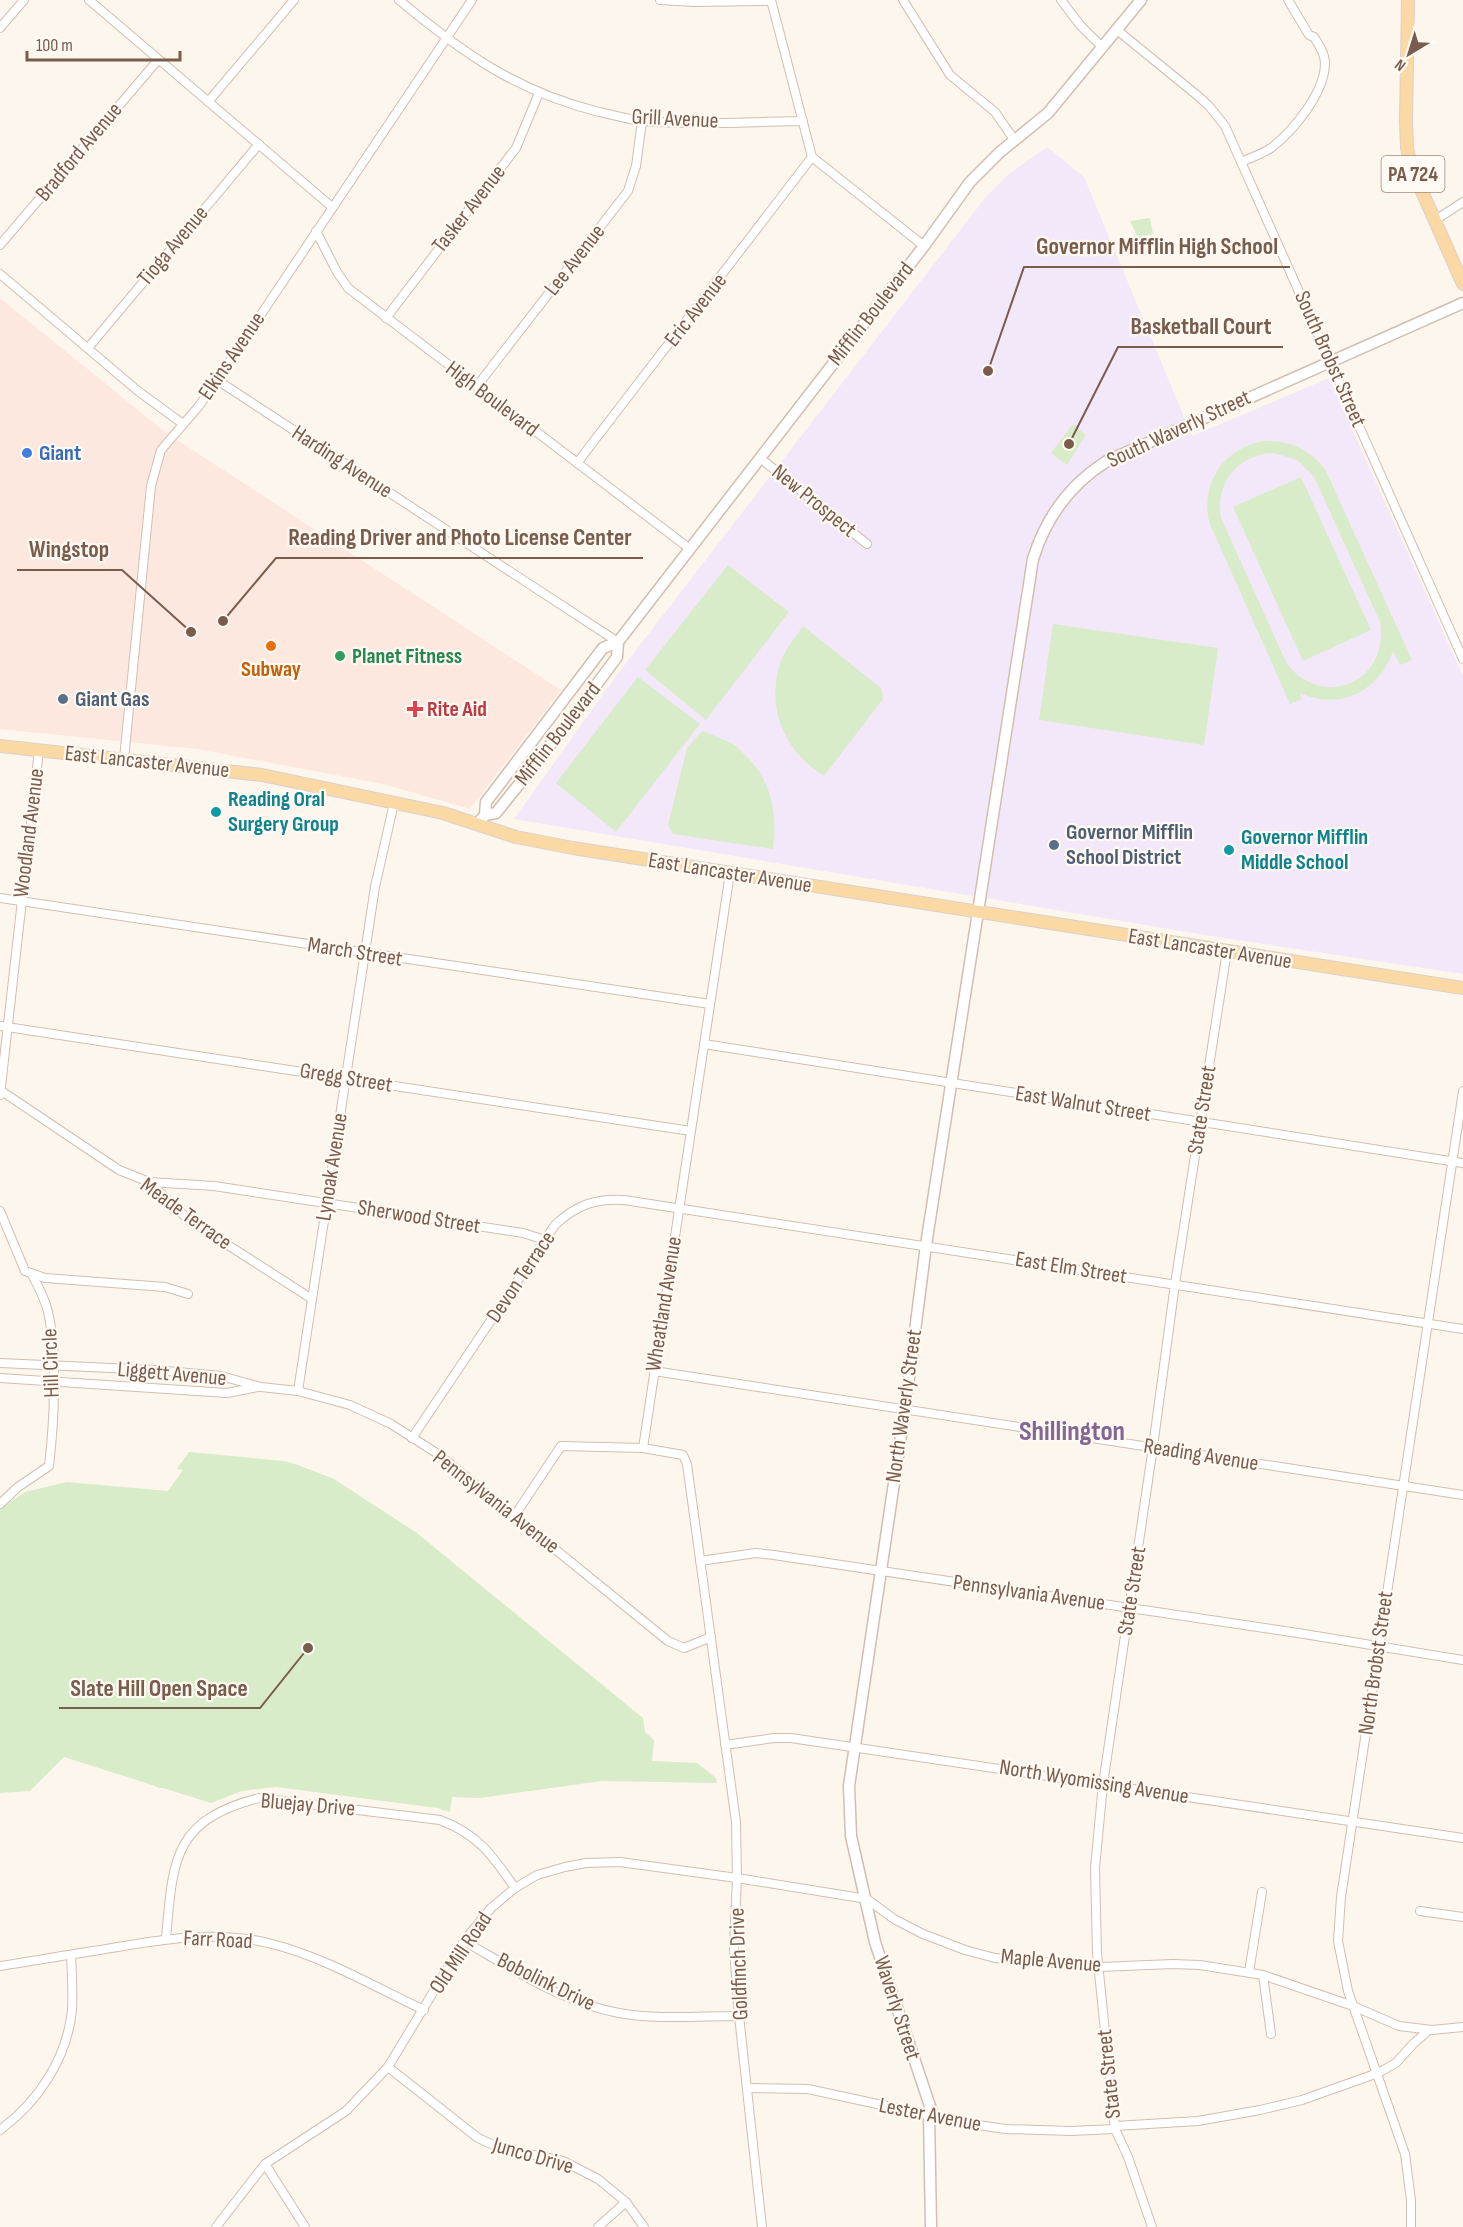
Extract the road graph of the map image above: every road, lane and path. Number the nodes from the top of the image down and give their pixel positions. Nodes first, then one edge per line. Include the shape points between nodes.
1 (24, 0) edge
2 (89, 0) edge
3 (294, 0) edge
4 (399, 0) edge
5 (472, 0) edge
6 (660, 0) edge
7 (903, 0) edge
8 (1061, 0) edge
9 (1141, 0) edge
10 (1288, 0) edge
11 (1408, 0) edge
12 (771, 1) edge
13 (0, 28) edge
14 (1117, 30) junction
15 (446, 39) junction
16 (1103, 48) junction
17 (158, 60) junction
18 (539, 93) junction
19 (208, 102) junction
20 (642, 121) junction
21 (803, 121) junction
22 (1015, 141) junction
23 (259, 144) junction
24 (812, 157) junction
25 (1241, 162) junction
26 (1463, 202) edge
27 (332, 207) junction
28 (1434, 221) junction
29 (316, 231) junction
30 (0, 245) edge
31 (924, 246) junction
32 (0, 274) edge
33 (1463, 284) edge
34 (1463, 303) edge
35 (386, 318) junction
36 (88, 348) junction
37 (1331, 360) junction
38 (218, 380) junction
39 (477, 386) junction
40 (183, 424) junction
41 (760, 458) junction
42 (578, 463) junction
43 (867, 544) dead end
44 (690, 549) junction
45 (618, 642) junction
46 (1463, 659) edge
47 (0, 746) edge
48 (39, 750) junction
49 (124, 759) junction
50 (394, 802) junction
51 (481, 820) junction
52 (730, 873) junction
53 (0, 898) edge
54 (21, 902) junction
55 (977, 913) junction
56 (1227, 951) junction
57 (364, 954) junction
58 (1463, 988) edge
59 (710, 1004) junction
60 (4, 1026) edge
61 (704, 1044) junction
62 (346, 1078) junction
63 (952, 1083) junction
64 (0, 1090) edge
65 (1463, 1091) edge
66 (0, 1095) edge
67 (1200, 1122) junction
68 (691, 1131) junction
69 (1452, 1161) junction
70 (1463, 1163) edge
71 (149, 1182) junction
72 (327, 1202) junction
73 (679, 1209) junction
74 (0, 1211) edge
75 (545, 1240) junction
76 (926, 1245) junction
77 (32, 1274) junction
78 (1175, 1284) junction
79 (188, 1294) dead end
80 (312, 1299) junction
81 (1428, 1324) junction
82 (1463, 1329) edge
83 (0, 1363) edge
84 (53, 1365) junction
85 (654, 1371) junction
86 (0, 1378) edge
87 (53, 1381) junction
88 (261, 1387) junction
89 (298, 1390) junction
90 (905, 1409) junction
91 (412, 1438) junction
92 (1154, 1447) junction
93 (643, 1448) junction
94 (1403, 1485) junction
95 (1463, 1495) edge
96 (0, 1504) edge
97 (515, 1515) junction
98 (700, 1561) junction
99 (880, 1571) junction
100 (1129, 1608) junction
101 (711, 1637) junction
102 (1379, 1647) junction
103 (1463, 1660) edge
104 (725, 1745) junction
105 (853, 1746) junction
106 (1102, 1784) junction
107 (1353, 1821) junction
108 (1463, 1838) edge
109 (737, 1878) junction
110 (515, 1888) junction
111 (1262, 1892) dead end
112 (867, 1899) junction
113 (1420, 1911) dead end
114 (1463, 1917) edge
115 (166, 1938) junction
116 (464, 1941) junction
117 (71, 1955) junction
118 (0, 1966) edge
119 (1099, 1967) junction
120 (1249, 1972) junction
121 (1263, 1975) junction
122 (1353, 2006) junction
123 (424, 2010) junction
124 (739, 2016) junction
125 (1463, 2027) edge
126 (1429, 2030) junction
127 (1271, 2034) dead end
128 (388, 2067) junction
129 (1378, 2073) junction
130 (747, 2088) junction
131 (931, 2115) junction
132 (1115, 2128) junction
133 (0, 2130) edge
134 (265, 2164) junction
135 (626, 2202) junction
136 (216, 2227) edge
137 (305, 2227) edge
138 (598, 2227) edge
139 (644, 2227) edge
140 (762, 2227) edge
141 (931, 2227) edge
142 (1152, 2227) edge
143 (1411, 2227) edge

1 - 13 street
2 - 17 street
3 - 19 street
4 - 15 street, Grill Avenue
5 - 15 street, Elkins Avenue
6 - 12 street
7 - 22 street via 950,75 995,112
8 - 16 street
9 - 14 street, Mifflin Boulevard
10 - 25 street via 1319,46 1325,61 1322,81 1286,134 1269,149
11 - 28 main road, PA 724 via 1407,148
12 - 21 street
14 - 16 street, Mifflin Boulevard
14 - 25 street, South Brobst Street via 1209,106 1225,126
15 - 18 street, Grill Avenue
15 - 27 street, Elkins Avenue
16 - 22 street, Mifflin Boulevard via 1048,113
17 - 19 street
17 - 30 street, Bradford Avenue
18 - 20 street, Grill Avenue
18 - 35 street, Tasker Avenue via 516,148
19 - 23 street
20 - 21 street, Grill Avenue
20 - 39 street, Lee Avenue via 634,177 628,191
21 - 24 street
22 - 31 street, Mifflin Boulevard via 970,182
23 - 27 street
23 - 36 street, Tioga Avenue
24 - 31 street
24 - 42 street, Eric Avenue
25 - 37 street, South Brobst Street
26 - 28 street
27 - 29 street, Elkins Avenue
28 - 33 main road, PA 724
29 - 35 street, High Boulevard via 348,288
29 - 38 street, Elkins Avenue
31 - 41 street, Mifflin Boulevard
32 - 36 street
34 - 37 street, South Waverly Street
35 - 39 street, High Boulevard
36 - 40 street
37 - 46 street, South Brobst Street
37 - 55 street, South Waverly Street via 1112,458 1084,477 1051,516 1039,540 1029,577
38 - 40 street, Elkins Avenue
38 - 45 street, Harding Avenue
39 - 42 street, High Boulevard
40 - 49 street, Elkins Avenue via 161,450 151,486
41 - 43 street, New Prospect
41 - 44 street, Mifflin Boulevard
42 - 44 street, High Boulevard
44 - 45 street, Mifflin Boulevard
45 - 51 street, Mifflin Boulevard via 603,648 486,802
45 - 51 street, Mifflin Boulevard via 616,657 571,719 496,813
47 - 48 main road, East Lancaster Avenue
48 - 49 main road, East Lancaster Avenue
48 - 54 street, Woodland Avenue
49 - 50 main road, East Lancaster Avenue via 262,775
50 - 51 main road, East Lancaster Avenue
50 - 57 street, Lynoak Avenue
51 - 52 main road, East Lancaster Avenue via 516,837
52 - 55 main road, East Lancaster Avenue
52 - 59 street, Wheatland Avenue
53 - 54 street, March Street
54 - 57 street, March Street
54 - 60 street, Woodland Avenue
55 - 56 main road, East Lancaster Avenue
55 - 63 street, North Waverly Street
56 - 58 main road, East Lancaster Avenue
56 - 67 street, State Street
57 - 59 street, March Street
57 - 62 street, Lynoak Avenue
59 - 61 street, Wheatland Avenue
60 - 62 street, Gregg Street
60 - 64 street, Woodland Avenue
61 - 63 street, East Walnut Street
61 - 68 street, Wheatland Avenue
62 - 68 street, Gregg Street
62 - 72 street, Lynoak Avenue
63 - 67 street, East Walnut Street
63 - 76 street, North Waverly Street
64 - 66 street, Woodland Avenue
64 - 71 street, Meade Terrace via 119,1170
65 - 69 street, North Brobst Street
67 - 69 street, East Walnut Street
67 - 78 street, State Street
68 - 73 street, Wheatland Avenue
69 - 70 street, East Walnut Street
69 - 81 street, North Brobst Street
71 - 72 street, Sherwood Street via 214,1186
71 - 80 street, Meade Terrace via 189,1220
72 - 75 street, Sherwood Street via 523,1233
72 - 80 street, Lynoak Avenue
73 - 75 street, Devon Terrace via 604,1199 569,1213
73 - 76 street, East Elm Street
73 - 85 street, Wheatland Avenue
74 - 77 street, Hill Circle via 25,1271
75 - 91 street, Devon Terrace
76 - 78 street, East Elm Street
76 - 90 street, North Waverly Street
77 - 79 street via 165,1287
77 - 84 street, Hill Circle via 48,1310
78 - 81 street, East Elm Street
78 - 92 street, State Street
80 - 89 street, Lynoak Avenue
81 - 82 street, East Elm Street
81 - 94 street, North Brobst Street
83 - 84 street, Liggett Avenue
84 - 87 street, Hill Circle
84 - 88 street, Liggett Avenue via 221,1376
85 - 90 street, Reading Avenue
85 - 93 street, Wheatland Avenue
86 - 87 street, Liggett Avenue
87 - 88 street, Liggett Avenue via 227,1393
87 - 96 street, Hill Circle via 49,1466
88 - 89 street, Pennsylvania Avenue
89 - 91 street, Pennsylvania Avenue via 350,1405
90 - 92 street, Reading Avenue
90 - 99 street, North Waverly Street
91 - 97 street, Pennsylvania Avenue
92 - 94 street, Reading Avenue
92 - 100 street, State Street
93 - 97 street via 561,1446
93 - 98 street via 683,1455
94 - 95 street, Reading Avenue
94 - 102 street, North Brobst Street
97 - 101 street, Pennsylvania Avenue via 668,1641 684,1648
98 - 99 street, Pennsylvania Avenue via 756,1553
98 - 101 street
99 - 100 street, Pennsylvania Avenue
99 - 105 street, North Waverly Street
100 - 102 street, Pennsylvania Avenue
100 - 106 street, State Street
101 - 104 street, Goldfinch Drive
102 - 103 street, Pennsylvania Avenue
102 - 107 street, North Brobst Street
104 - 105 street, North Wyomissing Avenue via 785,1737
104 - 109 street, Goldfinch Drive via 736,1822
105 - 106 street, North Wyomissing Avenue
105 - 112 street, North Waverly Street via 849,1819
106 - 107 street, North Wyomissing Avenue
106 - 119 street, State Street via 1095,1868
107 - 108 street, North Wyomissing Avenue
107 - 122 street, North Brobst Street via 1338,1941
109 - 110 street, Old Mill Road via 620,1862 586,1863 537,1875
109 - 112 street, Old Mill Road
109 - 124 street, Goldfinch Drive via 734,1949
110 - 115 street, Bluejay Drive via 481,1843 440,1820 259,1798 219,1811 187,1841 171,1882
110 - 116 street, Old Mill Road via 491,1908
111 - 120 street
112 - 119 street, Maple Avenue via 907,1926 965,1950 995,1958
112 - 131 street, Waverly Street via 875,1942
113 - 114 street
115 - 117 street, Farr Road
115 - 123 street, Farr Road via 221,1936 273,1944 311,1957
116 - 123 street, Old Mill Road
116 - 124 street, Bobolink Drive via 588,2006 647,2016
117 - 118 street, Farr Road
117 - 133 street via 72,2013 61,2055 42,2087 19,2115
119 - 120 street, Maple Avenue via 1173,1964
119 - 132 street, State Street
120 - 121 street, Maple Avenue
121 - 122 street, Maple Avenue
121 - 127 street
122 - 126 street, Maple Avenue via 1399,2026
122 - 129 street, North Brobst Street
123 - 128 street, Old Mill Road
124 - 130 street, Goldfinch Drive
125 - 126 street, Maple Avenue
126 - 129 street, Lester Avenue via 1396,2063
128 - 134 street, Old Mill Road via 346,2111
128 - 135 street, Junco Drive via 478,2138 500,2148 575,2166
129 - 132 street, Lester Avenue via 1302,2100 1260,2110 1198,2121
129 - 143 street, North Brobst Street via 1406,2154
130 - 131 street, Lester Avenue via 808,2089
130 - 140 street, Goldfinch Drive
131 - 132 street, Lester Avenue via 1005,2129
131 - 141 street, Waverly Street
132 - 142 street, State Street
134 - 136 street, Old Mill Road
134 - 137 street
135 - 138 street
135 - 139 street, Junco Drive

